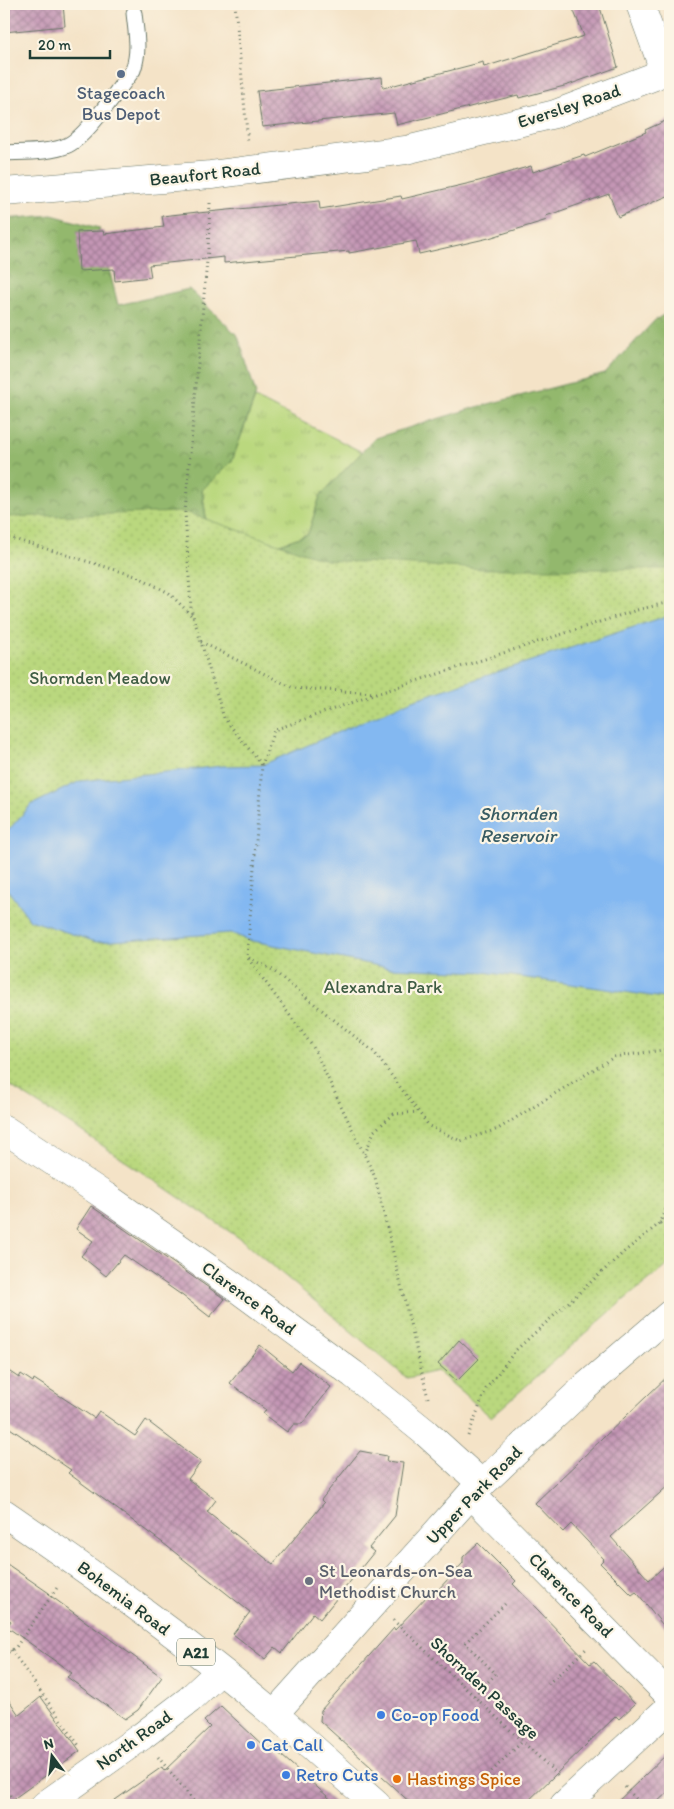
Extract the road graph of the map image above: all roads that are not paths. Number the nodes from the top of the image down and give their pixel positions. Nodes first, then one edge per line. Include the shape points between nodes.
1 (640, 4) edge
2 (134, 13) dead end
3 (406, 150) joint
4 (4, 153) edge
5 (4, 192) edge
6 (4, 1129) edge
7 (670, 1314) edge
8 (477, 1489) junction
9 (4, 1513) edge
10 (220, 1671) junction
11 (670, 1696) edge
12 (670, 1707) edge
13 (274, 1714) junction
14 (570, 1799) edge
15 (45, 1805) edge
16 (377, 1805) edge

1 - 3 main road, Eversley Road via 660,62 655,76 555,114
2 - 4 lane via 138,47 133,70 82,136 54,149
3 - 5 main road, Beaufort Road via 211,175
6 - 8 main road, Clarence Road via 235,1287 353,1374 426,1433
7 - 8 main road, Upper Park Road
8 - 11 main road, Clarence Road via 605,1630
8 - 13 main road, Upper Park Road
9 - 10 main road, Bohemia Road / A21
10 - 13 main road, Bohemia Road / A21
10 - 15 main road, North Road via 142,1736
12 - 14 main road
13 - 16 main road, Bohemia Road / A21

